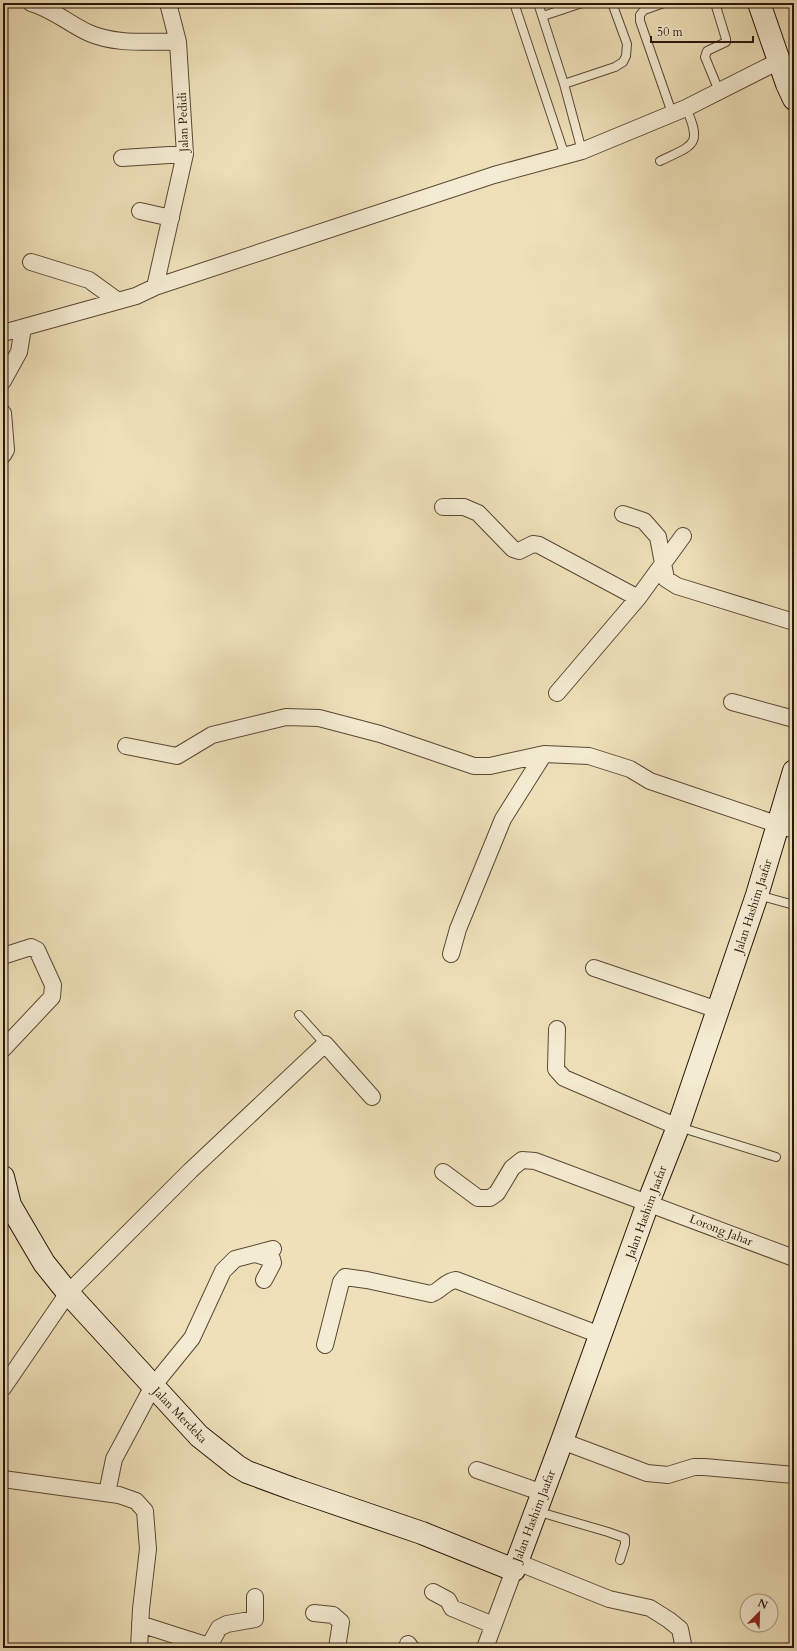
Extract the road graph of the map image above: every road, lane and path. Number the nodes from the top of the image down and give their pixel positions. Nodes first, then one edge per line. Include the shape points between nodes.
1 (31, 3) edge
2 (168, 3) edge
3 (514, 3) edge
4 (538, 3) edge
5 (582, 3) edge
6 (612, 3) edge
7 (664, 3) edge
8 (715, 3) edge
9 (759, 3) edge
10 (543, 16) junction
11 (178, 42) junction
12 (779, 61) junction
13 (564, 84) junction
14 (719, 91) junction
15 (794, 99) edge
16 (679, 111) junction
17 (582, 151) junction
18 (185, 154) junction
19 (565, 156) junction
20 (122, 158) dead end
21 (660, 161) dead end
22 (140, 211) dead end
23 (171, 218) junction
24 (31, 262) dead end
25 (155, 287) junction
26 (118, 301) junction
27 (23, 328) junction
28 (3, 333) edge
29 (3, 381) edge
30 (3, 412) edge
31 (3, 455) edge
32 (443, 507) dead end
33 (624, 514) dead end
34 (683, 536) dead end
35 (662, 565) junction
36 (638, 598) junction
37 (794, 622) edge
38 (557, 693) dead end
39 (732, 702) dead end
40 (794, 719) edge
41 (126, 746) dead end
42 (544, 754) junction
43 (794, 771) edge
44 (786, 828) edge
45 (757, 895) junction
46 (794, 905) edge
47 (451, 954) dead end
48 (3, 956) edge
49 (594, 968) dead end
50 (718, 1010) junction
51 (299, 1016) dead end
52 (557, 1028) dead end
53 (326, 1044) junction
54 (3, 1049) edge
55 (372, 1097) dead end
56 (678, 1127) junction
57 (776, 1157) dead end
58 (443, 1172) dead end
59 (3, 1177) edge
60 (648, 1203) junction
61 (273, 1248) dead end
62 (254, 1254) junction
63 (794, 1258) edge
64 (264, 1280) dead end
65 (68, 1293) junction
66 (600, 1334) junction
67 (325, 1345) dead end
68 (153, 1386) junction
69 (3, 1388) edge
70 (562, 1442) junction
71 (477, 1470) dead end
72 (794, 1475) edge
73 (3, 1479) edge
74 (107, 1493) junction
75 (539, 1502) junction
76 (620, 1560) dead end
77 (515, 1566) junction
78 (432, 1592) dead end
79 (255, 1597) dead end
80 (314, 1613) dead end
81 (140, 1624) junction
82 (493, 1625) junction
83 (210, 1647) edge
84 (139, 1648) edge
85 (337, 1648) edge
86 (485, 1648) edge
87 (680, 1648) edge

1 - 11 street via 52,11 89,33 107,39
2 - 11 street, Jalan Pedidi
3 - 19 lane
4 - 10 lane
5 - 10 lane
6 - 13 lane via 627,44 623,62
7 - 16 lane via 644,10 640,15 640,21
8 - 14 lane via 726,42 707,51 705,57
9 - 12 street
10 - 13 lane
11 - 18 street, Jalan Pedidi
12 - 14 street
12 - 15 street
13 - 17 lane
14 - 16 street
16 - 17 street
16 - 21 lane via 693,123 695,137 686,148
17 - 19 street
18 - 20 street
18 - 23 street, Jalan Pedidi
19 - 25 street via 494,175
22 - 23 street
23 - 25 street, Jalan Pedidi
24 - 26 street via 89,280
25 - 26 street
26 - 27 street
27 - 28 street
27 - 29 street via 19,352
30 - 31 street via 6,450
32 - 36 street via 464,507 478,513 513,549 519,551 533,544 539,545
33 - 35 street via 644,521 658,537
34 - 35 street
35 - 36 street
35 - 37 street via 666,579 677,586
36 - 38 street
39 - 40 street
41 - 42 street via 177,756 212,735 286,717 319,718 373,732 474,766 490,766
42 - 44 street via 589,756 630,769 650,781
42 - 47 street via 503,819 458,929
43 - 44 street, Jalan Hashim Jaafar
44 - 45 street, Jalan Hashim Jaafar
45 - 46 lane
45 - 50 street, Jalan Hashim Jaafar
48 - 54 street via 31,948 37,950 54,991 52,997
49 - 50 street
50 - 56 street, Jalan Hashim Jaafar
51 - 53 lane
52 - 56 street via 556,1069 564,1078
53 - 55 street
53 - 65 street via 190,1171
56 - 57 lane
56 - 60 street, Jalan Hashim Jaafar
58 - 60 street, Lorong Jahar via 478,1198 490,1198 497,1193 512,1168 522,1160 535,1161
59 - 65 street, Jalan Merdeka via 10,1205 44,1263
60 - 63 street, Lorong Jahar
60 - 66 street, Jalan Hashim Jaafar
61 - 62 street
62 - 64 street via 272,1259
62 - 68 street via 235,1259 223,1271 192,1338
65 - 68 street, Jalan Merdeka
65 - 69 street
66 - 67 street via 456,1280 450,1281 431,1294 346,1277 341,1282
66 - 70 street, Jalan Hashim Jaafar
68 - 74 street via 114,1459
68 - 77 street, Jalan Merdeka via 199,1436 247,1472
70 - 72 street via 648,1473 668,1475 694,1467 704,1467
70 - 75 street, Jalan Hashim Jaafar
71 - 75 street
73 - 74 street
74 - 81 street via 136,1501 144,1511 148,1549
75 - 76 lane via 625,1538
75 - 77 street, Jalan Hashim Jaafar
77 - 82 street, Jalan Hashim Jaafar
77 - 87 street via 609,1599 650,1608 680,1629 683,1644
78 - 82 street via 448,1600 452,1608
79 - 83 street via 255,1619 219,1628
80 - 85 street via 333,1615 341,1622
81 - 83 street
81 - 84 street
82 - 86 street, Jalan Hashim Jaafar

